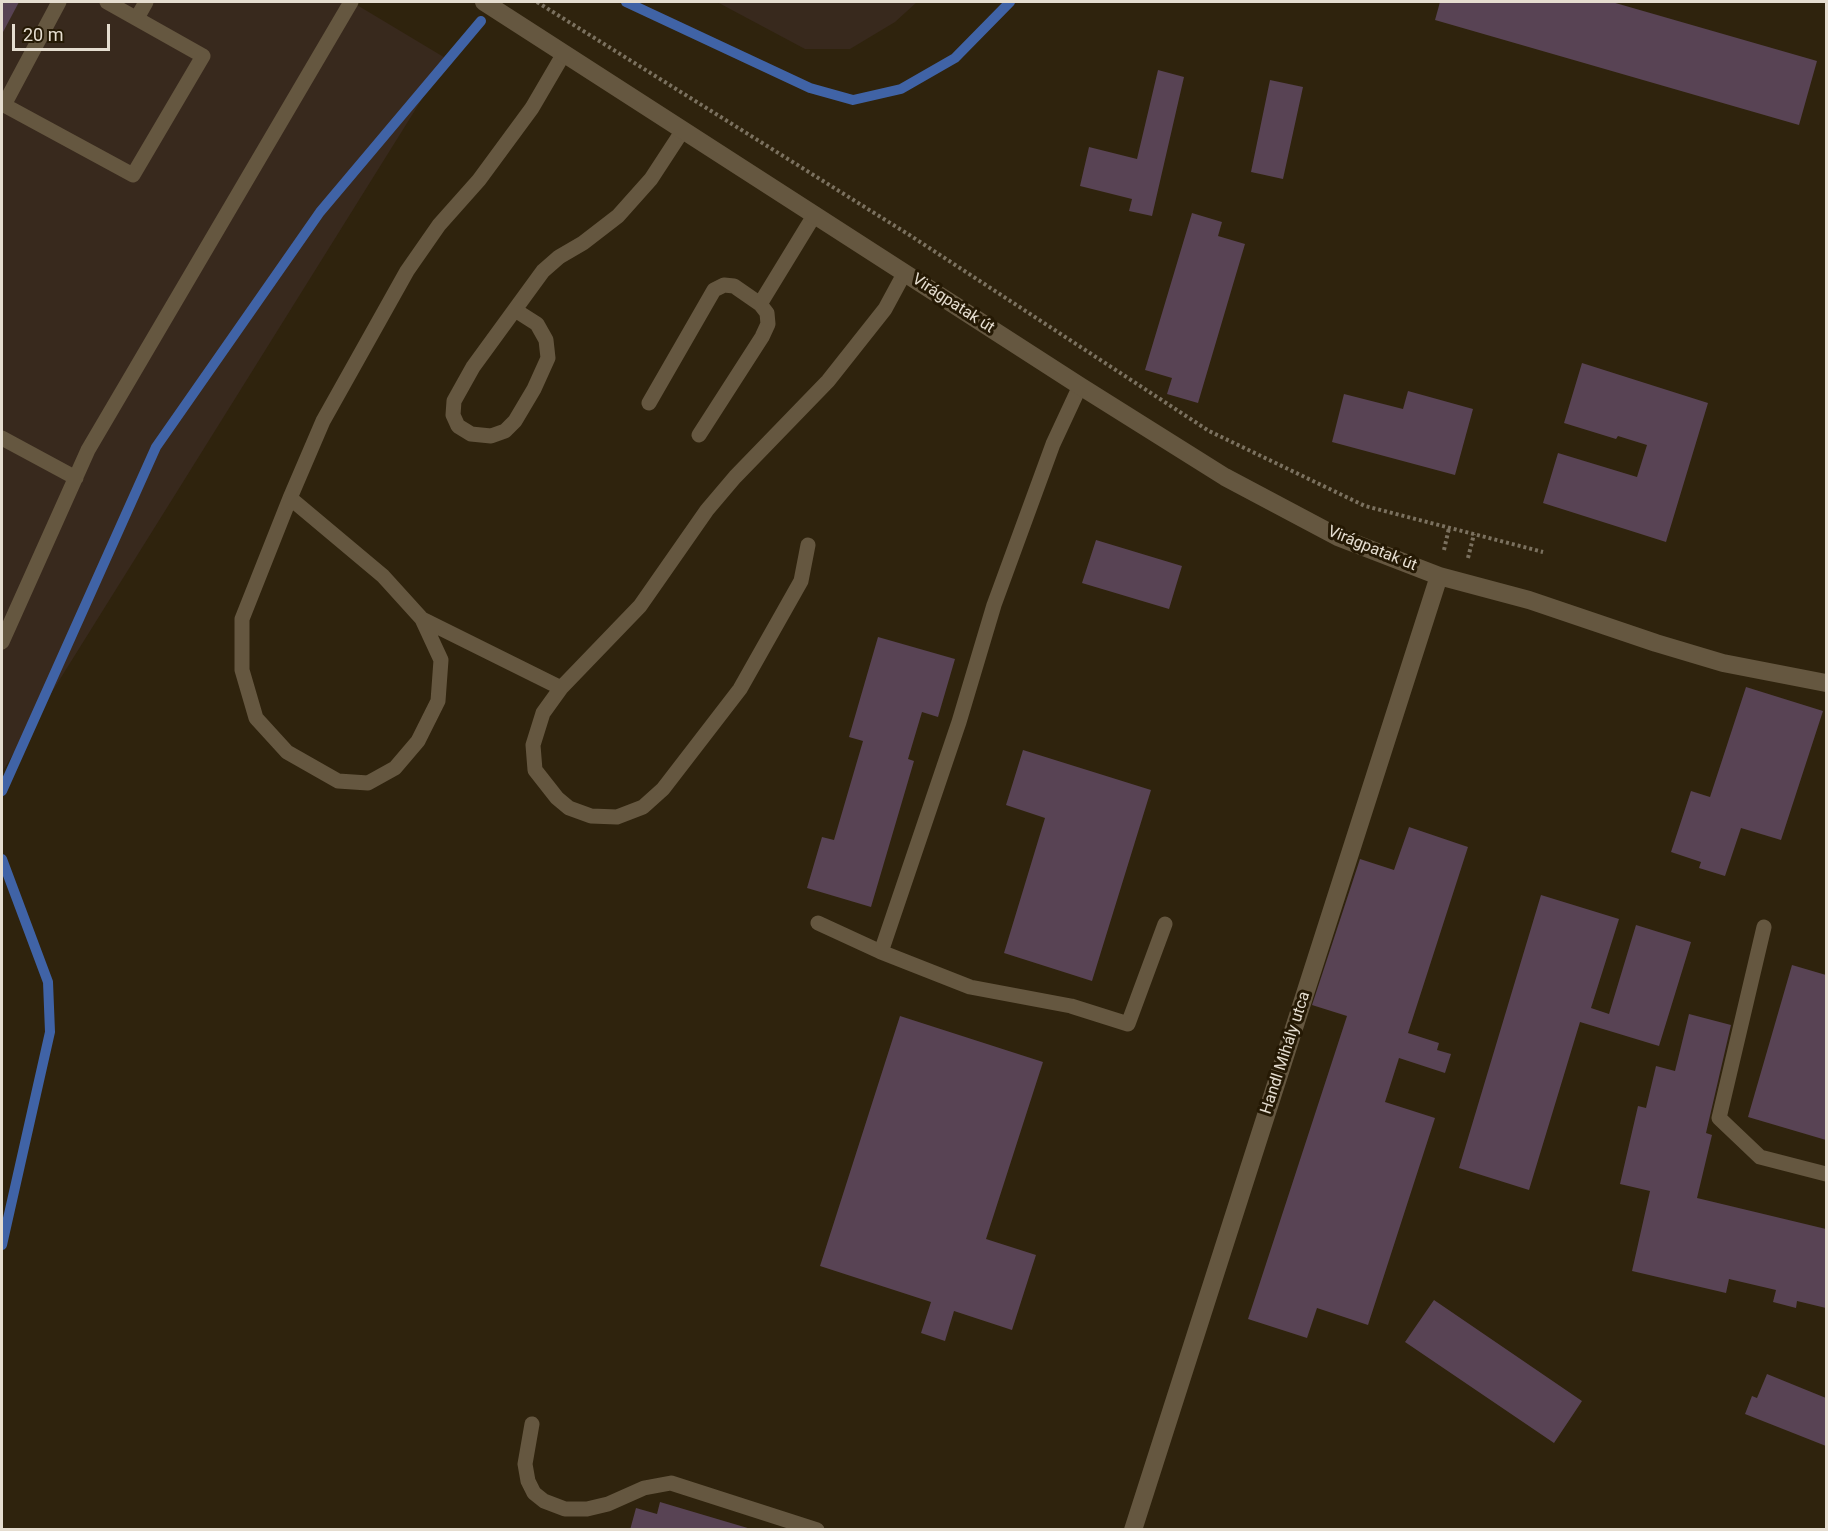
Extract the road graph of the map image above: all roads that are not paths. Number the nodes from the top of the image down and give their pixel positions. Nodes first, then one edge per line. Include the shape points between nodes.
1 (58, 2) edge
2 (107, 2) edge
3 (146, 2) edge
4 (351, 2) edge
5 (484, 2) edge
6 (137, 18) junction
7 (563, 54) junction
8 (3, 107) edge
9 (683, 130) junction
10 (815, 214) junction
11 (905, 272) junction
12 (760, 304) junction
13 (515, 310) junction
14 (1080, 386) junction
15 (649, 403) dead end
16 (699, 435) dead end
17 (2, 438) edge
18 (76, 478) junction
19 (290, 498) junction
20 (808, 545) dead end
21 (1439, 576) junction
22 (422, 619) junction
23 (2, 642) edge
24 (1827, 683) edge
25 (561, 688) junction
26 (818, 922) dead end
27 (1165, 924) dead end
28 (1764, 927) dead end
29 (881, 952) junction
30 (1827, 1174) edge
31 (532, 1424) dead end
32 (817, 1530) edge
33 (1132, 1530) edge

1 - 8 lane
2 - 6 lane
3 - 6 lane
4 - 18 lane via 88,450
5 - 7 street, Virágpatak út
6 - 8 lane via 203,56 133,175
7 - 9 street, Virágpatak út
7 - 19 lane via 532,108 407,271 324,421
9 - 10 street, Virágpatak út
9 - 13 lane via 651,179 618,216 583,243 558,256
10 - 11 street, Virágpatak út
10 - 12 lane
11 - 14 street, Virágpatak út
11 - 25 lane via 885,309 828,381 728,485 640,606
12 - 15 lane via 734,286 714,290
12 - 16 lane via 767,313 768,324 762,337
13 - 13 lane via 473,367 454,401 453,415 459,426 471,434 491,436 505,431 515,421 548,358 546,340 537,324
14 - 21 street, Virágpatak út via 1225,477 1338,537
14 - 29 lane via 1053,444 994,605
17 - 18 lane
18 - 23 lane
19 - 22 lane via 383,576
19 - 22 lane via 242,619 242,670 256,718 287,752 338,781 369,783 395,768 418,741 438,701 441,660
20 - 25 lane via 801,581 741,689 677,772 643,807 617,817 591,816 569,808 540,776 533,745 543,713
21 - 24 street, Virágpatak út via 1529,600 1723,663
21 - 33 street, Handl Mihály utca
22 - 25 lane
26 - 29 lane
27 - 29 lane via 1128,1024 1071,1006 970,987
28 - 30 lane via 1719,1118 1760,1157
31 - 32 lane via 526,1472 534,1493 565,1509 608,1504 644,1488 671,1482

